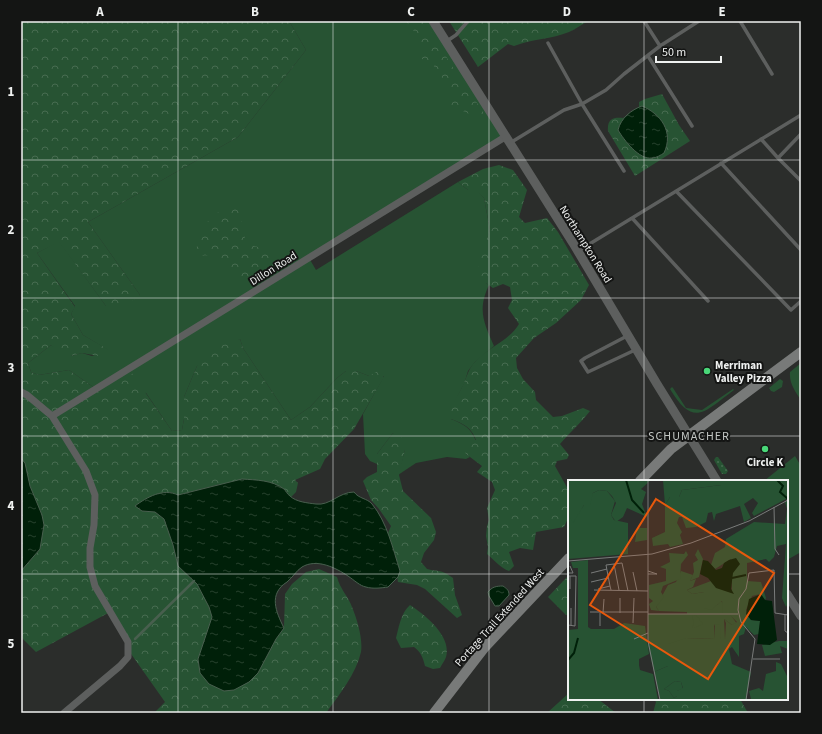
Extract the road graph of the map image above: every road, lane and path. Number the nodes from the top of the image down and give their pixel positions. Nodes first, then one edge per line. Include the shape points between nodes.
1 (433, 21) edge
2 (468, 21) edge
3 (644, 21) edge
4 (699, 21) edge
5 (740, 21) edge
6 (446, 41) junction
7 (548, 43) dead end
8 (660, 46) junction
9 (648, 56) junction
10 (772, 74) dead end
11 (582, 104) junction
12 (801, 115) edge
13 (692, 126) dead end
14 (801, 134) edge
15 (761, 138) junction
16 (507, 140) junction
17 (778, 158) junction
18 (721, 163) junction
19 (624, 171) dead end
20 (801, 181) edge
21 (676, 190) junction
22 (632, 218) junction
23 (801, 250) edge
24 (578, 251) junction
25 (708, 301) dead end
26 (801, 301) edge
27 (628, 336) junction
28 (636, 349) junction
29 (801, 352) edge
30 (21, 392) edge
31 (52, 416) junction
32 (689, 435) junction
33 (641, 480) edge
34 (716, 480) edge
35 (568, 559) edge
36 (788, 596) edge
37 (801, 616) edge
38 (64, 713) edge
39 (434, 713) edge

1 - 6 street, Northampton Road
2 - 6 lane via 456,35
3 - 8 lane
4 - 8 lane
5 - 10 lane
6 - 16 street, Northampton Road
7 - 11 lane
8 - 9 lane
9 - 11 lane via 606,90
9 - 13 lane
11 - 16 lane via 564,110
11 - 19 lane
12 - 15 lane
14 - 17 lane
15 - 17 lane
15 - 18 lane
16 - 24 street, Northampton Road
16 - 31 street, Dillon Road
17 - 20 lane
18 - 21 lane
18 - 23 lane
21 - 22 lane
21 - 26 lane via 791,310
22 - 24 lane
22 - 25 lane
24 - 27 street, Northampton Road
27 - 28 street, Northampton Road
27 - 28 lane via 585,358 581,361 582,364 588,372
28 - 32 street, Northampton Road
29 - 32 main road
30 - 31 street
31 - 38 street via 86,472 95,495 90,567 96,586 128,642 128,657 120,666
32 - 33 main road via 671,448
32 - 34 street, Northampton Road
35 - 39 main road, Portage Trail Extended West via 485,647
36 - 37 street

